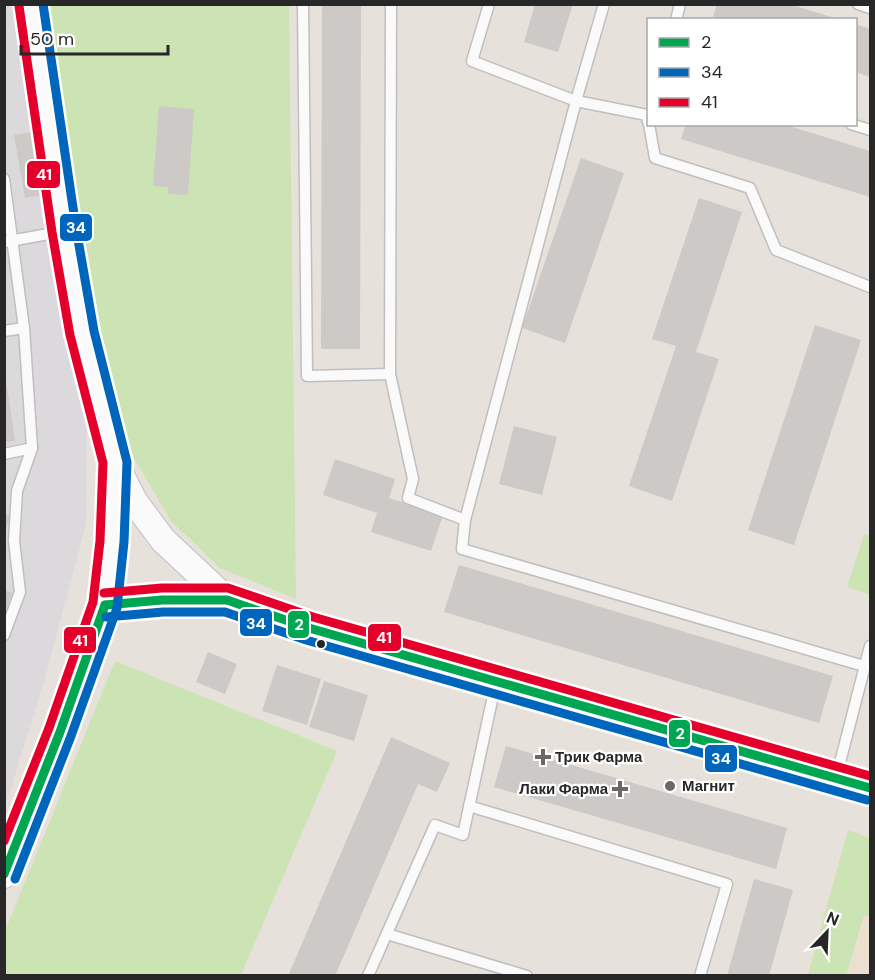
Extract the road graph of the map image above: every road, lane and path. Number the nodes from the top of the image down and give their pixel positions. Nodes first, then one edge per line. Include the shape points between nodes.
1 (31, 4) edge
2 (303, 4) edge
3 (391, 4) edge
4 (489, 4) edge
5 (604, 4) edge
6 (858, 4) edge
7 (870, 8) edge
8 (576, 101) junction
9 (647, 118) edge
10 (649, 126) edge
11 (4, 179) edge
12 (64, 230) junction
13 (9, 241) edge
14 (870, 287) edge
15 (24, 328) junction
16 (4, 331) edge
17 (390, 374) junction
18 (32, 448) junction
19 (4, 454) edge
20 (115, 462) junction
21 (465, 520) junction
22 (227, 600) junction
23 (105, 605) junction
24 (4, 635) edge
25 (870, 646) edge
26 (864, 666) junction
27 (496, 681) junction
28 (836, 778) junction
29 (870, 788) edge
30 (469, 806) junction
31 (4, 875) edge
32 (387, 934) junction
33 (368, 975) edge
34 (527, 975) edge
35 (700, 975) edge

1 - 12 street
2 - 17 lane via 307,376
3 - 17 lane
4 - 8 lane via 472,61
5 - 8 lane
6 - 7 lane
8 - 9 lane
8 - 21 lane
10 - 14 lane via 655,158 750,188 776,250
11 - 13 lane
12 - 13 lane
12 - 20 street via 82,333
13 - 15 lane
15 - 16 lane
15 - 18 lane
17 - 21 lane via 413,479 408,498
18 - 19 lane
18 - 24 lane via 17,491 14,541 20,592
20 - 22 street via 134,501 163,540
20 - 23 street
21 - 26 lane via 462,549
22 - 23 street
22 - 27 street via 309,628
23 - 31 street
25 - 26 lane
26 - 28 lane
27 - 28 street
27 - 30 lane
28 - 29 street
30 - 32 lane via 463,835 435,825
30 - 35 lane via 727,884
32 - 33 lane
32 - 34 lane

